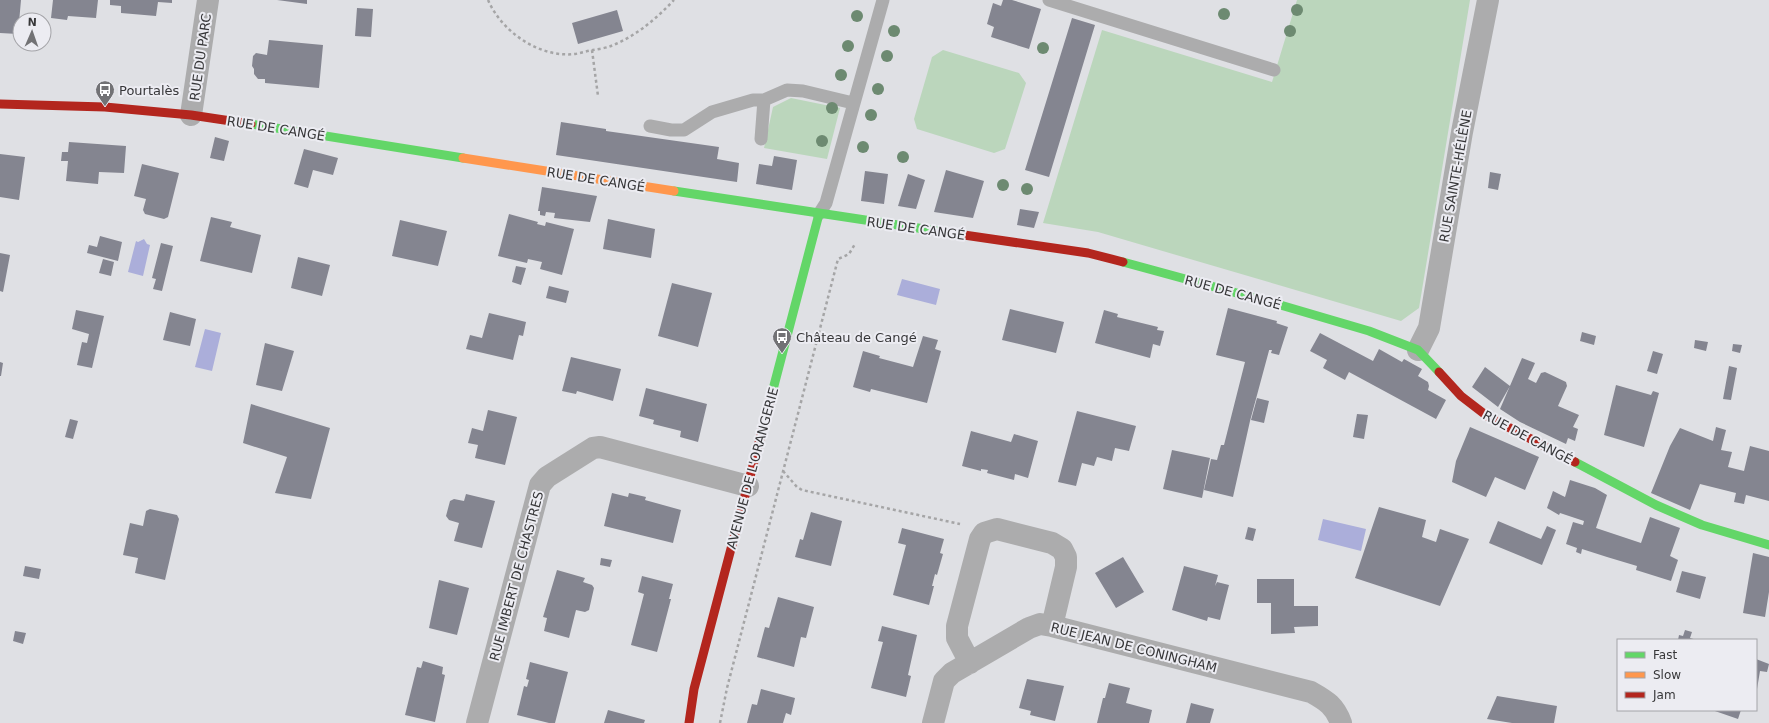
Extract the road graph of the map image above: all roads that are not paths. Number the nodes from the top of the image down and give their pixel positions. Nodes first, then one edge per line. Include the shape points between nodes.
1 (208, 0) edge
2 (883, 0) edge
3 (1049, 0) edge
4 (1488, 0) edge
5 (1274, 70) dead end
6 (764, 100) junction
7 (853, 103) junction
8 (0, 104) edge
9 (191, 115) junction
10 (650, 126) dead end
11 (761, 139) dead end
12 (819, 214) junction
13 (1418, 350) junction
14 (748, 486) junction
15 (1769, 545) edge
16 (1052, 626) junction
17 (970, 663) junction
18 (477, 723) edge
19 (689, 723) edge
20 (933, 723) edge
21 (1341, 723) edge

1 - 9 street, RUE DU PARC
2 - 7 lane
3 - 5 lane
4 - 13 street, RUE SAINTE-HÉLÈNE via 1462,132 1429,328
6 - 7 lane via 787,90 803,91
6 - 10 lane via 753,100 712,112 684,130
6 - 11 lane
7 - 12 lane via 826,204
8 - 9 street, RUE DE CANGÉ via 105,107
9 - 12 street, RUE DE CANGÉ
12 - 13 street, RUE DE CANGÉ via 1088,253 1355,327
12 - 14 street, AVENUE DE L'ORANGERIE
13 - 15 street, RUE DE CANGÉ via 1461,396 1487,416 1656,505 1702,525
14 - 18 street, RUE IMBERT DE CHASTRES via 600,447 593,448 547,478 540,486
14 - 19 street, AVENUE DE L'ORANGERIE via 694,689
16 - 17 street, RUE JEAN DE CONINGHAM via 1040,624 1029,628
16 - 17 street via 1066,567 1066,557 1062,549 1052,543 997,529 984,533 957,626 958,638
16 - 21 street, RUE JEAN DE CONINGHAM via 1311,692 1325,700 1336,711
17 - 20 street, RUE JEAN DE CONINGHAM via 944,680

